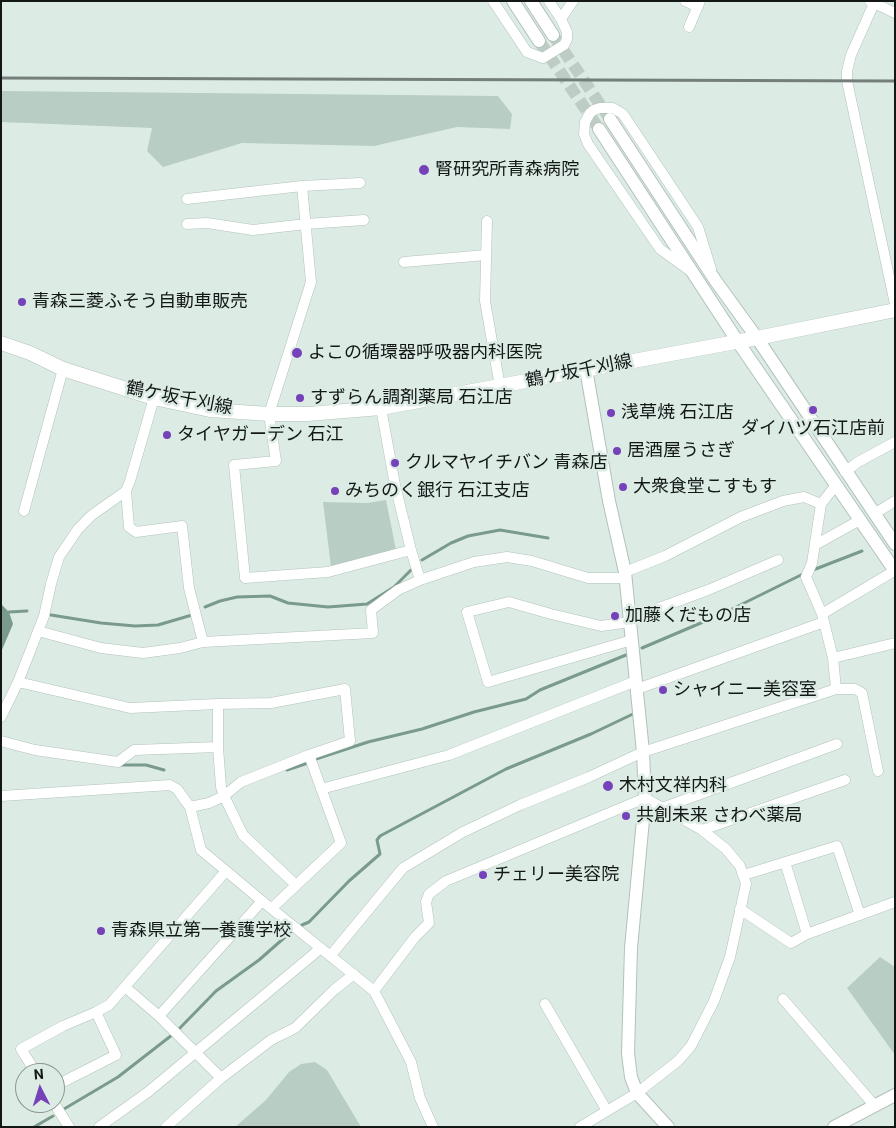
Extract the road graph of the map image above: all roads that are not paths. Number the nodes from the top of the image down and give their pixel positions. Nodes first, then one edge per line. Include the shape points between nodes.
1 (493, 1) edge
2 (513, 1) edge
3 (531, 1) edge
4 (549, 1) edge
5 (573, 1) edge
6 (685, 1) edge
7 (873, 2) edge
8 (699, 4) edge
9 (895, 13) edge
10 (561, 19) junction
11 (688, 27) dead end
12 (553, 35) tunnel mouth
13 (539, 41) tunnel mouth
14 (610, 119) tunnel mouth
15 (599, 129) tunnel mouth
16 (360, 183) dead end
17 (302, 186) junction
18 (187, 199) dead end
19 (364, 220) dead end
20 (487, 221) dead end
21 (187, 224) dead end
22 (306, 224) junction
23 (486, 255) junction
24 (404, 262) dead end
25 (694, 274) junction
26 (715, 280) junction
27 (895, 304) edge
28 (895, 310) edge
29 (757, 338) junction
30 (738, 342) junction
31 (1, 343) edge
32 (63, 369) junction
33 (586, 370) junction
34 (500, 387) junction
35 (154, 398) junction
36 (381, 408) junction
37 (269, 414) junction
38 (895, 442) edge
39 (846, 472) junction
40 (836, 485) junction
41 (126, 491) junction
42 (895, 501) edge
43 (821, 504) junction
44 (24, 511) dead end
45 (874, 514) junction
46 (860, 520) junction
47 (895, 544) edge
48 (815, 545) junction
49 (411, 550) junction
50 (778, 560) dead end
51 (895, 571) edge
52 (625, 575) junction
53 (420, 580) junction
54 (823, 618) junction
55 (630, 620) junction
56 (38, 631) junction
57 (632, 640) junction
58 (203, 642) junction
59 (895, 643) edge
60 (833, 658) junction
61 (18, 682) junction
62 (637, 685) junction
63 (836, 689) junction
64 (218, 704) junction
65 (1, 717) edge
66 (1, 741) edge
67 (837, 744) dead end
68 (218, 747) junction
69 (644, 752) junction
70 (309, 755) junction
71 (878, 771) dead end
72 (845, 780) dead end
73 (321, 789) junction
74 (1, 796) edge
75 (224, 796) junction
76 (645, 798) junction
77 (190, 807) junction
78 (662, 808) junction
79 (702, 830) junction
80 (785, 862) junction
81 (226, 871) junction
82 (744, 875) junction
83 (296, 885) junction
84 (262, 901) junction
85 (895, 902) edge
86 (272, 908) junction
87 (740, 909) junction
88 (860, 915) junction
89 (807, 934) junction
90 (321, 948) junction
91 (331, 956) junction
92 (354, 974) junction
93 (124, 987) junction
94 (374, 991) junction
95 (784, 999) dead end
96 (545, 1004) dead end
97 (96, 1012) junction
98 (159, 1016) junction
99 (197, 1053) junction
100 (30, 1063) edge
101 (221, 1078) junction
102 (65, 1081) edge
103 (637, 1093) junction
104 (895, 1095) edge
105 (874, 1104) junction
106 (607, 1111) junction
107 (60, 1113) edge
108 (69, 1127) edge
109 (99, 1127) edge
110 (166, 1127) edge
111 (433, 1127) edge
112 (580, 1127) edge
113 (668, 1127) edge
114 (834, 1127) edge

1 - 10 street via 527,52 537,57 543,58 564,45 567,32
2 - 13 street
3 - 12 street
4 - 10 street
5 - 10 street
6 - 8 street
7 - 9 street
7 - 27 street via 850,55 847,81
8 - 11 street
14 - 26 street
15 - 25 street
16 - 17 street
17 - 18 street
17 - 22 street
19 - 22 street
20 - 23 street
21 - 22 street via 207,223 253,230
22 - 37 street via 311,282
23 - 24 street
23 - 34 street via 485,301
25 - 26 street via 660,249 588,144 584,134 585,122 594,110 613,108 623,114 698,228
25 - 30 street
26 - 29 street
28 - 29 main road, 鶴ケ坂千刈線
29 - 30 main road, 鶴ケ坂千刈線
29 - 39 street
30 - 33 main road, 鶴ケ坂千刈線
30 - 40 street
31 - 32 main road, 鶴ケ坂千刈線
32 - 35 main road, 鶴ケ坂千刈線
32 - 44 street
33 - 34 main road, 鶴ケ坂千刈線
33 - 52 street
34 - 36 main road, 鶴ケ坂千刈線
35 - 37 main road, 鶴ケ坂千刈線 via 210,410
35 - 41 street
36 - 37 main road, 鶴ケ坂千刈線
36 - 49 street
37 - 49 street via 276,461 234,465 245,578 328,572
38 - 39 street
39 - 45 street
40 - 43 street
40 - 46 street
41 - 56 street via 92,515 66,546 59,558
41 - 58 street via 129,528 136,532 182,526 189,588
42 - 45 street
43 - 48 street
43 - 52 street via 804,497 783,501 741,517
45 - 47 street
46 - 48 street
46 - 51 street
48 - 54 street via 806,577
49 - 53 street
50 - 55 street
51 - 54 street
52 - 53 street via 588,578 507,558 474,562
52 - 55 street
53 - 58 street via 398,590 371,610 373,633
54 - 60 street
54 - 62 street
55 - 57 street
55 - 57 street via 601,626 509,602 467,612 488,682
56 - 58 street via 101,648 143,653
56 - 61 street
57 - 62 street
59 - 60 street
60 - 63 street
61 - 64 street via 130,708
61 - 65 street
62 - 69 street
62 - 73 street via 449,755
63 - 69 street
63 - 71 street via 855,689 862,693
64 - 68 street
64 - 70 street via 271,702 345,689 350,741
66 - 68 street via 35,750 118,762 134,750
67 - 78 street
68 - 75 street
69 - 76 street
69 - 91 street via 520,804 463,832 403,868
70 - 73 street
70 - 75 street via 242,782
72 - 79 street
73 - 83 street via 341,843
74 - 77 street via 170,785
75 - 77 street
75 - 83 street via 243,834
76 - 78 street
76 - 94 street via 446,881 429,894 426,902 429,923
76 - 103 street via 631,948 628,1053
77 - 81 street via 201,850
78 - 79 street
79 - 82 street via 726,849
80 - 82 street
80 - 88 street via 837,846
80 - 89 street
81 - 84 street
81 - 93 street
82 - 87 street via 746,884
83 - 86 street
84 - 86 street
84 - 98 street
85 - 88 street
86 - 90 street
87 - 89 street via 791,943
87 - 103 street via 730,957 714,1001 691,1046 678,1061
88 - 89 street
90 - 91 street
90 - 99 street
91 - 92 street
92 - 94 street
92 - 101 street via 295,1028 271,1040
93 - 97 street via 109,1005
93 - 98 street
94 - 111 street via 411,1062 420,1098
95 - 105 street
96 - 106 street
97 - 100 street via 21,1049
97 - 102 street via 116,1055
98 - 99 street
99 - 101 street
99 - 109 street
101 - 110 street
103 - 106 street
103 - 113 street
104 - 105 street
105 - 114 street
106 - 112 street
107 - 108 street

